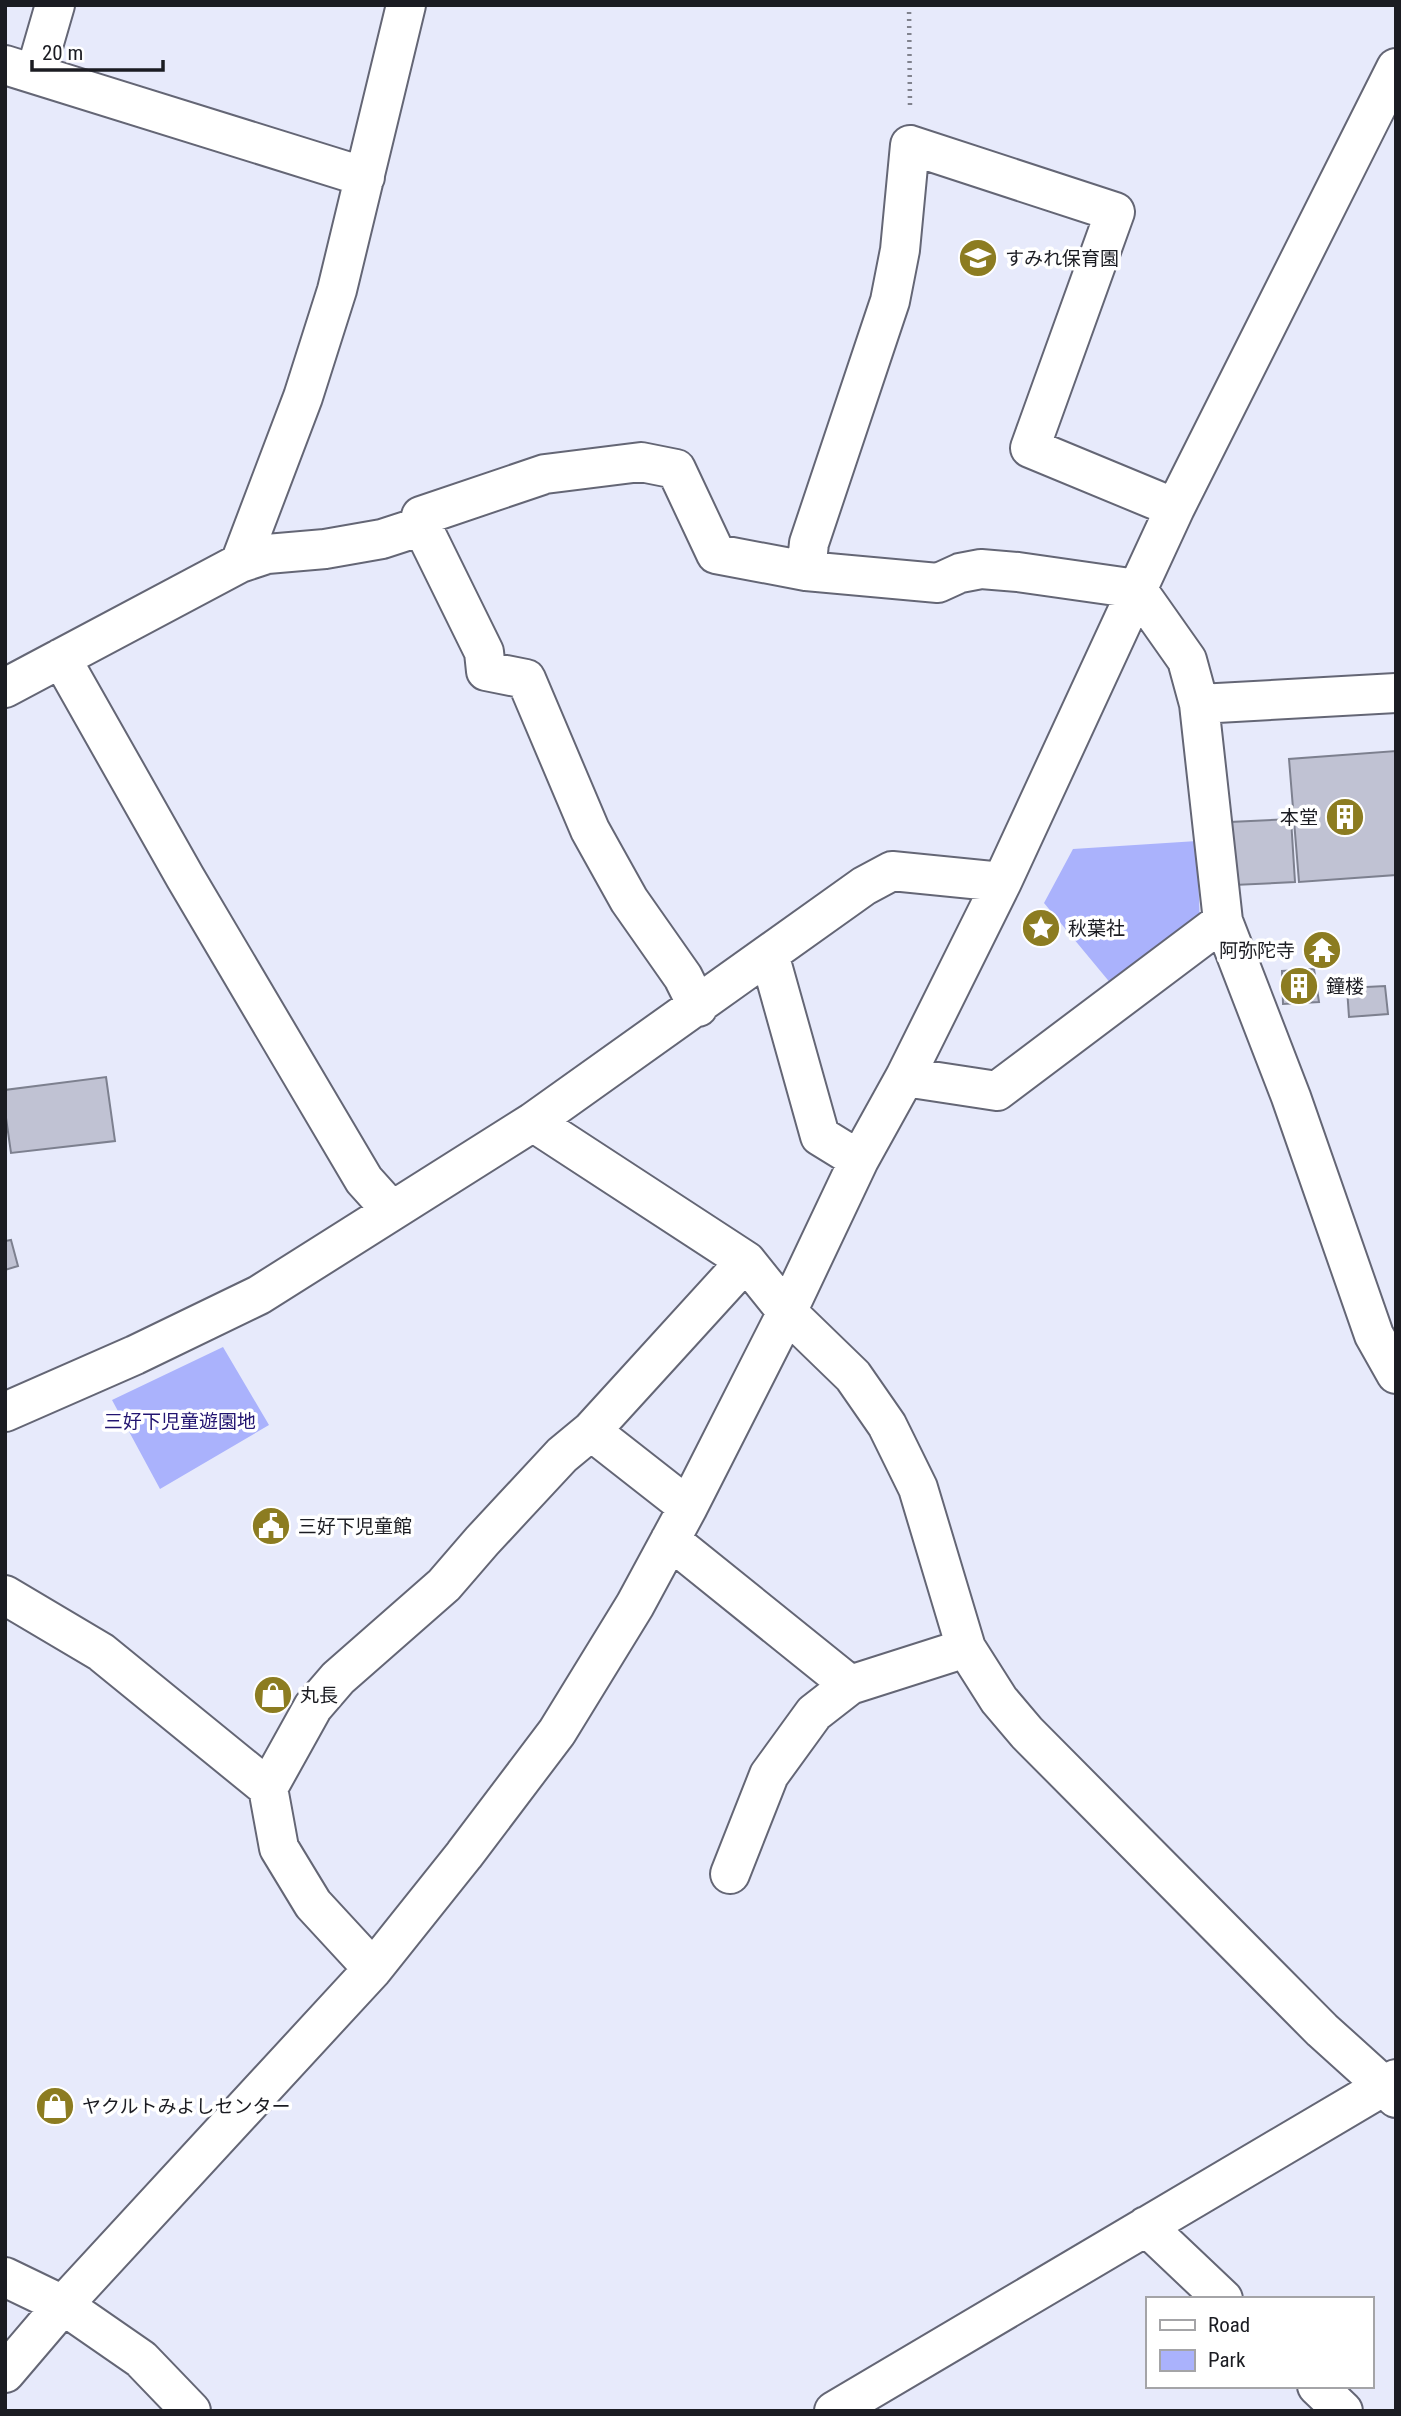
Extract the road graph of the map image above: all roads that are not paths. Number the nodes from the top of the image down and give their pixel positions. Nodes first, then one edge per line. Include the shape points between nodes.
1 (55, 5) edge
2 (406, 5) edge
3 (1396, 68) edge
4 (20, 70) edge
5 (365, 177) junction
6 (1175, 508) junction
7 (422, 526) junction
8 (240, 563) junction
9 (806, 571) junction
10 (1137, 589) junction
11 (61, 658) junction
12 (5, 688) edge
13 (1396, 693) edge
14 (1199, 704) junction
15 (1002, 882) junction
16 (1223, 921) junction
17 (769, 954) junction
18 (698, 1007) junction
19 (905, 1077) junction
20 (533, 1122) junction
21 (859, 1160) junction
22 (391, 1210) junction
23 (746, 1261) junction
24 (787, 1312) junction
25 (1385, 1331) edge
26 (1396, 1374) edge
27 (5, 1412) edge
28 (591, 1430) junction
29 (679, 1524) junction
30 (5, 1595) edge
31 (966, 1648) junction
32 (850, 1685) junction
33 (268, 1788) junction
34 (730, 1874) dead end
35 (373, 1969) junction
36 (1392, 2088) edge
37 (1146, 2226) junction
38 (5, 2277) edge
39 (1221, 2297) edge
40 (63, 2305) junction
41 (5, 2373) edge
42 (1319, 2388) edge
43 (191, 2411) edge
44 (834, 2411) edge
45 (1343, 2411) edge

1 - 4 street
2 - 5 street
3 - 6 street
4 - 5 street
5 - 8 street via 337,290 303,397
6 - 9 street via 1030,448 1115,212 910,145 890,301 809,543
6 - 10 street
7 - 8 street via 382,539 267,554
7 - 9 street via 421,516 545,474 641,462 676,469 716,554
7 - 18 street via 484,652 486,671 526,678 590,830
8 - 11 street
9 - 10 street via 938,583 981,569
10 - 14 street via 1188,660
10 - 15 street
11 - 12 street
11 - 22 street via 350,1157
13 - 14 street
14 - 16 street
15 - 17 street via 892,871
15 - 19 street
16 - 19 street via 997,1091
16 - 25 street
17 - 18 street
17 - 21 street via 821,1136
18 - 20 street
19 - 21 street
20 - 22 street
20 - 23 street
21 - 24 street
22 - 27 street via 259,1295
23 - 24 street
23 - 28 street
24 - 29 street
24 - 31 street via 853,1376 899,1446 918,1488
25 - 26 street
28 - 29 street
28 - 33 street via 562,1455 444,1585 338,1678 313,1707
29 - 32 street
29 - 35 street via 557,1732
30 - 33 street via 101,1651
31 - 32 street
31 - 36 street via 999,1700 1027,1733 1322,2030
32 - 34 street via 814,1713 769,1775
33 - 35 street via 279,1848 313,1904
35 - 40 street
36 - 37 street
37 - 39 street
37 - 44 street
38 - 40 street
40 - 41 street
40 - 43 street via 141,2359
42 - 45 street

